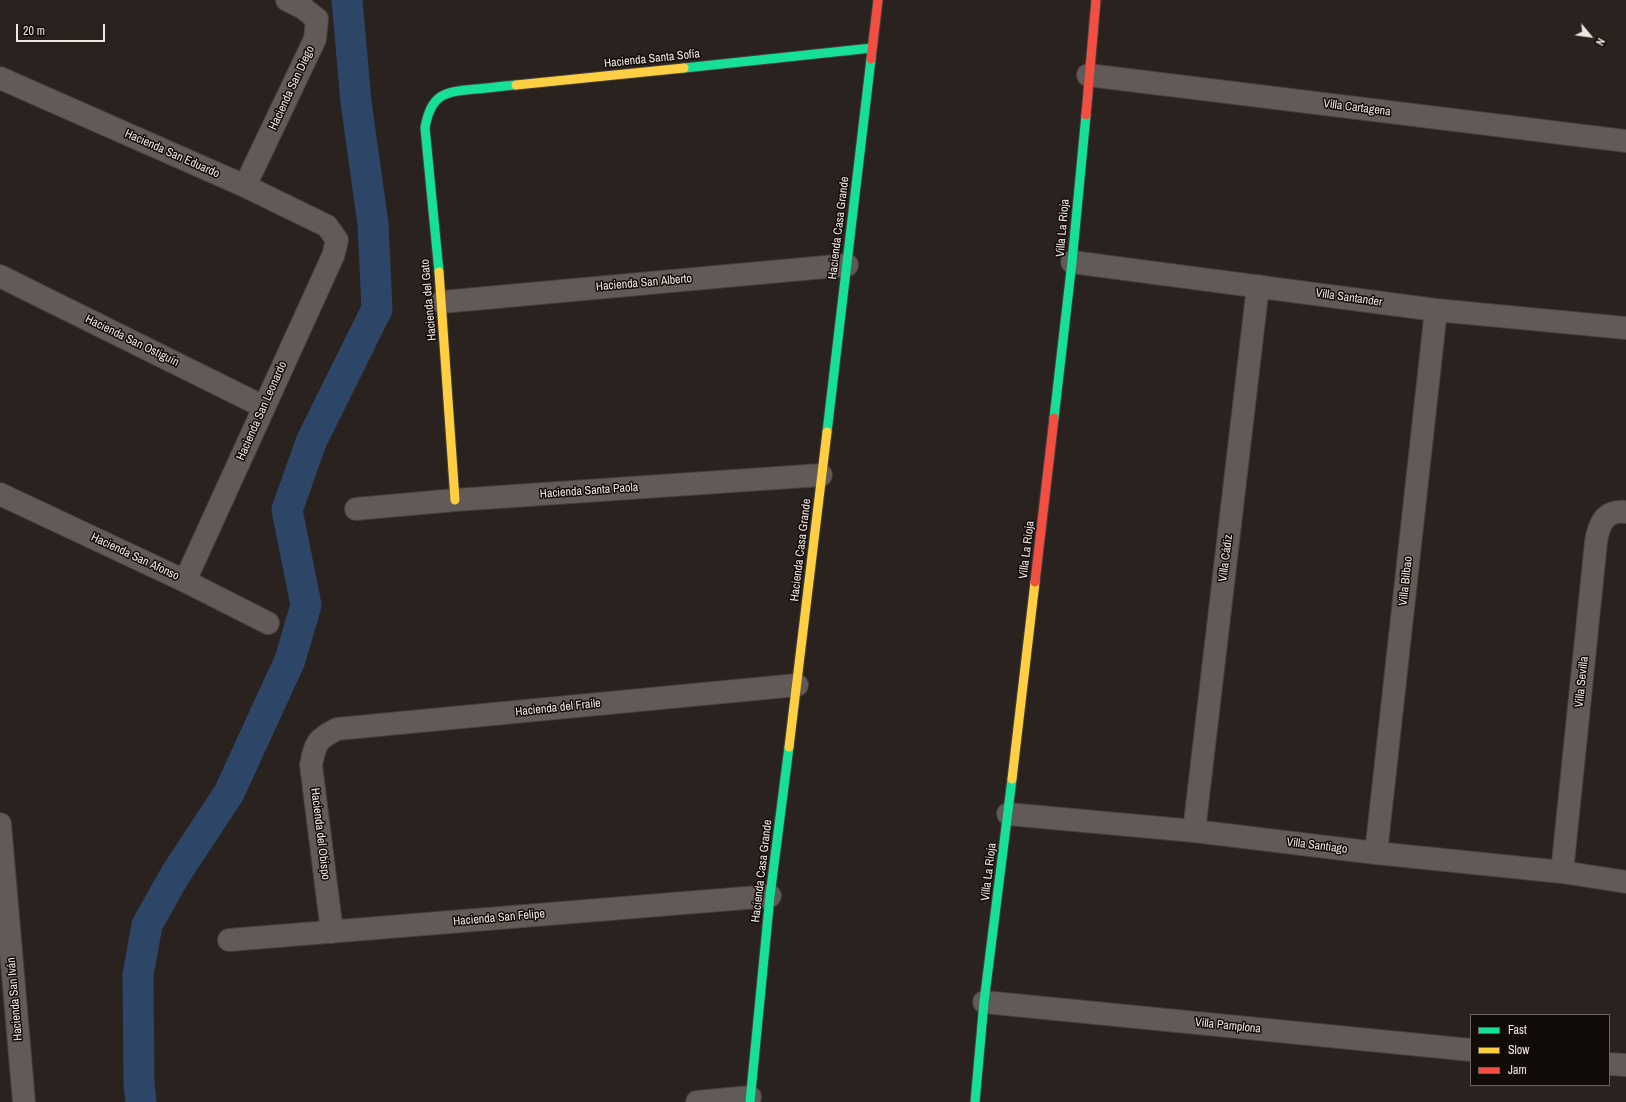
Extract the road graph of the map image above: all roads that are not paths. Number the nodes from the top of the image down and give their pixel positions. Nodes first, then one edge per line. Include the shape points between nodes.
1 (287, 0) edge
2 (878, 0) edge
3 (1096, 0) edge
4 (872, 48) junction
5 (1088, 75) junction
6 (0, 78) edge
7 (435, 100) joint
8 (1626, 141) edge
9 (245, 186) junction
10 (337, 240) joint
11 (1072, 262) junction
12 (847, 265) junction
13 (0, 276) edge
14 (1258, 286) junction
15 (442, 302) junction
16 (1436, 310) junction
17 (1626, 328) edge
18 (264, 407) junction
19 (821, 476) junction
20 (0, 494) edge
21 (454, 500) junction
22 (356, 510) dead end
23 (1626, 512) edge
24 (185, 581) junction
25 (268, 623) dead end
26 (797, 685) junction
27 (320, 738) joint
28 (1008, 814) junction
29 (0, 824) edge
30 (1194, 831) junction
31 (1376, 853) junction
32 (1562, 872) junction
33 (1626, 882) edge
34 (770, 896) junction
35 (332, 932) junction
36 (229, 940) dead end
37 (984, 1002) junction
38 (1470, 1050) edge
39 (1610, 1064) edge
40 (1626, 1065) edge
41 (750, 1100) edge
42 (24, 1102) edge
43 (697, 1102) edge
44 (974, 1102) edge

1 - 9 street, Hacienda San Diego via 317,19 315,38
2 - 4 street, Hacienda Casa Grande
3 - 5 street, Villa La Rioja
4 - 7 street, Hacienda Santa Sofía via 448,92
4 - 12 street, Hacienda Casa Grande
5 - 8 street, Villa Cartagena
5 - 11 street, Villa La Rioja
6 - 9 street, Hacienda San Eduardo
7 - 15 street, Hacienda del Gato via 428,111 426,128
9 - 10 street, Hacienda San Eduardo via 327,226
10 - 18 street, Hacienda San Leonardo via 333,256
11 - 14 street, Villa Santander
11 - 28 street, Villa La Rioja
12 - 15 street, Hacienda San Alberto
12 - 19 street, Hacienda Casa Grande
13 - 18 street, Hacienda San Ostiguín
14 - 16 street, Villa Santander
14 - 30 street, Villa Cádiz
15 - 21 street, Hacienda del Gato
16 - 17 street, Villa Santander
16 - 31 street, Villa Bilbao
18 - 24 street, Hacienda San Leonardo
19 - 21 street, Hacienda Santa Paola
19 - 26 street, Hacienda Casa Grande
20 - 24 street, Hacienda San Afonso
21 - 22 street, Hacienda Santa Paola
23 - 32 street, Villa Sevilla via 1606,516 1599,526 1596,542
24 - 25 street, Hacienda San Afonso
26 - 27 street, Hacienda del Fraile via 337,729
26 - 34 street, Hacienda Casa Grande
27 - 35 street, Hacienda del Obispo via 311,765
28 - 30 street, Villa Santiago
28 - 37 street, Villa La Rioja
29 - 42 street, Hacienda San Iván
30 - 31 street, Villa Santiago
31 - 32 street, Villa Santiago
32 - 33 street, Villa Santiago
34 - 35 street, Hacienda San Felipe
34 - 41 street, Hacienda Casa Grande
35 - 36 street, Hacienda San Felipe
37 - 38 street, Villa Pamplona
37 - 44 street, Villa La Rioja
39 - 40 street
41 - 43 street

